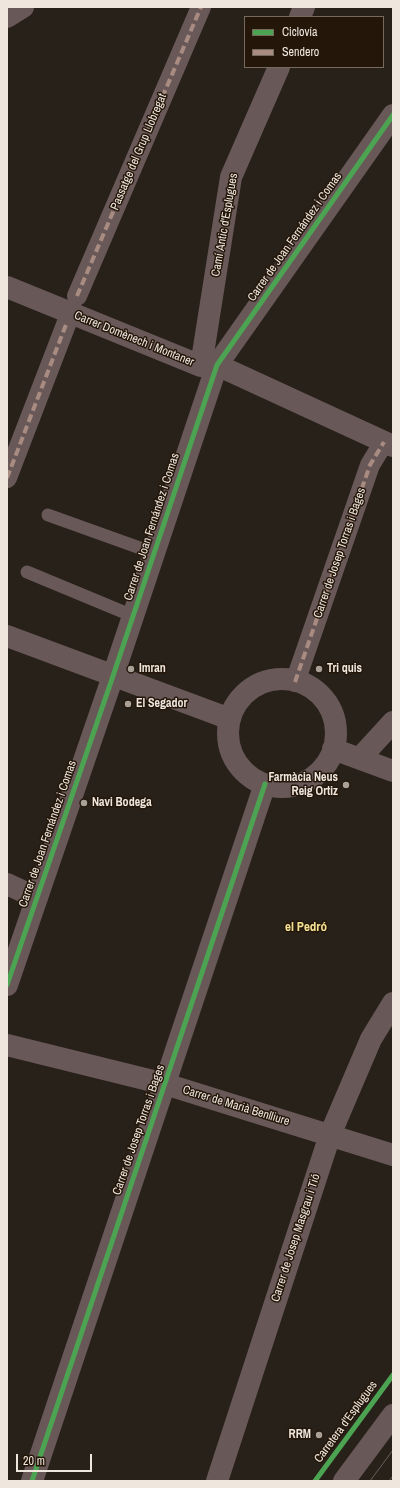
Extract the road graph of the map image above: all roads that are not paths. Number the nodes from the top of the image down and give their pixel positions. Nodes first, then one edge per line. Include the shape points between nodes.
1 (22, 7) edge
2 (201, 7) edge
3 (7, 18) edge
4 (279, 68) edge
5 (393, 115) edge
6 (7, 287) edge
7 (77, 296) dead end
8 (67, 322) dead end
9 (209, 366) junction
10 (390, 439) edge
11 (7, 478) edge
12 (48, 515) dead end
13 (154, 553) junction
14 (27, 572) dead end
15 (133, 616) junction
16 (7, 636) edge
17 (113, 676) junction
18 (295, 682) junction
19 (230, 719) junction
20 (393, 722) edge
21 (334, 749) junction
22 (360, 758) junction
23 (393, 770) edge
24 (265, 784) junction
25 (7, 884) edge
26 (37, 898) junction
27 (7, 985) edge
28 (393, 1003) edge
29 (7, 1045) edge
30 (165, 1084) junction
31 (330, 1135) junction
32 (393, 1154) edge
33 (393, 1415) edge
34 (32, 1481) edge
35 (216, 1481) edge
36 (344, 1481) edge

1 - 3 street
2 - 7 street, Passatge del Grup Llobregat
4 - 9 street, Camí Antic d'Esplugues via 231,177
5 - 9 street, Carrer de Joan Fernández i Comas
6 - 9 street, Carrer Domènech i Montaner
8 - 11 street
9 - 10 street, Carrer Domènech i Montaner
9 - 13 street, Carrer de Joan Fernández i Comas
10 - 18 street, Carrer de Josep Torras i Bages via 370,465
12 - 13 lane
13 - 15 street, Carrer de Joan Fernández i Comas
14 - 15 lane
15 - 17 street, Carrer de Joan Fernández i Comas
16 - 17 street
17 - 19 street
17 - 26 street, Carrer de Joan Fernández i Comas
18 - 19 street via 276,680 260,684 247,692 236,704
18 - 21 street via 306,685 328,705 334,719
19 - 24 street via 228,733 235,761 244,772
20 - 22 street
21 - 22 street
21 - 24 street via 316,775 302,783 287,787
22 - 23 street
24 - 30 street, Carrer de Josep Torras i Bages
25 - 26 street
26 - 27 street, Carrer de Joan Fernández i Comas
28 - 31 street, Carrer de Josep Masgrau i Tió via 371,1039
29 - 30 street, Carrer de Marià Benlliure
30 - 31 street, Carrer de Marià Benlliure
30 - 34 street, Carrer de Josep Torras i Bages
31 - 32 street, Carrer de Marià Benlliure
31 - 35 street, Carrer de Josep Masgrau i Tió
33 - 36 street

